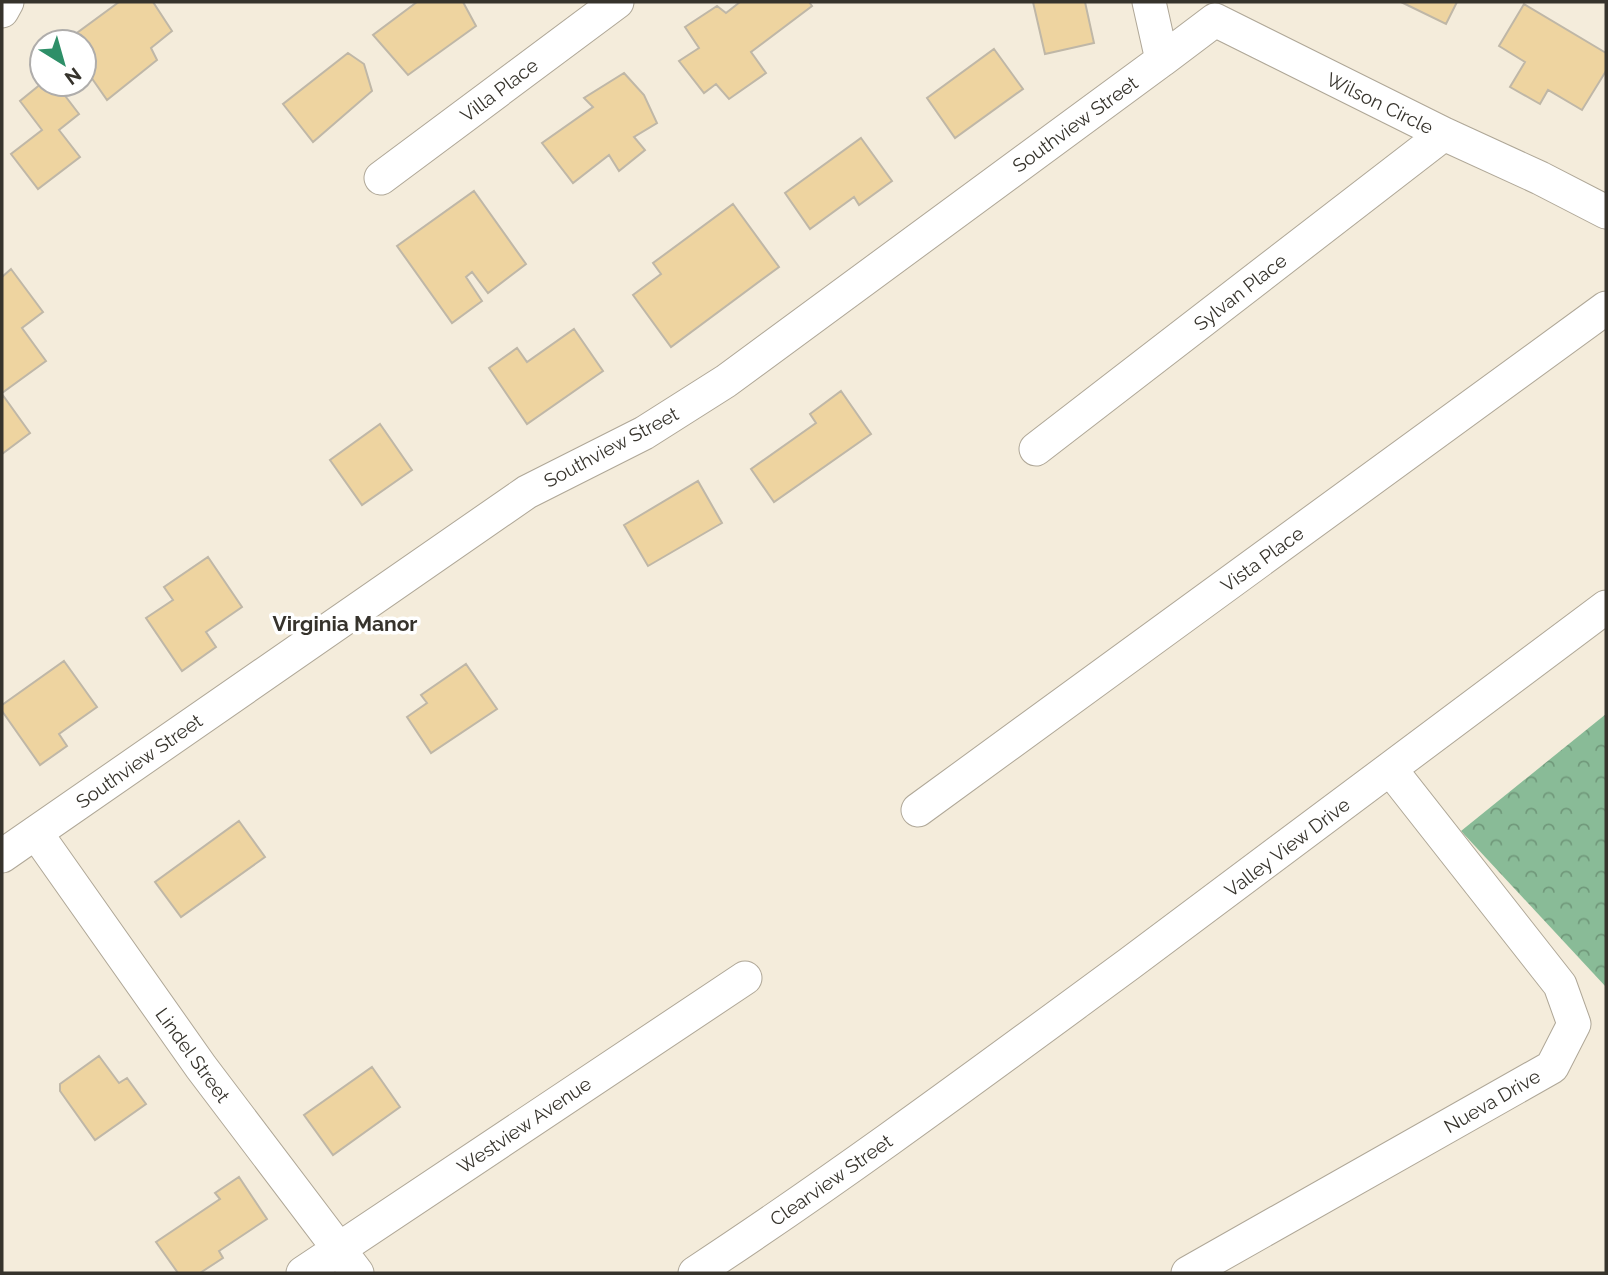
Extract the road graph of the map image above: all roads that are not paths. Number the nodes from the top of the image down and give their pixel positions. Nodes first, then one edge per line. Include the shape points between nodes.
1 (7, 2) edge
2 (617, 2) edge
3 (1149, 2) edge
4 (2, 11) edge
5 (1162, 60) junction
6 (1444, 134) junction
7 (381, 178) dead end
8 (1606, 212) edge
9 (1606, 308) edge
10 (1036, 449) dead end
11 (1606, 607) edge
12 (1391, 770) junction
13 (918, 810) dead end
14 (36, 832) junction
15 (2, 856) edge
16 (745, 978) dead end
17 (966, 1085) joint
18 (348, 1261) edge
19 (303, 1273) edge
20 (695, 1273) edge
21 (1188, 1273) edge

1 - 4 street
2 - 7 street, Villa Place
3 - 5 street
5 - 6 street, Wilson Circle via 1215,20
5 - 14 street, Southview Street via 726,382 644,433 527,492
6 - 8 street, Wilson Circle
6 - 10 street, Sylvan Place
9 - 13 street, Vista Place
11 - 12 street, Valley View Drive
12 - 17 street, Valley View Drive
12 - 21 street, Nueva Drive via 1560,985 1574,1024 1552,1067
14 - 15 street, Southview Street
14 - 18 street, Lindel Street via 201,1068
16 - 18 street, Westview Avenue
17 - 20 street, Clearview Street
18 - 19 street, Westview Avenue

